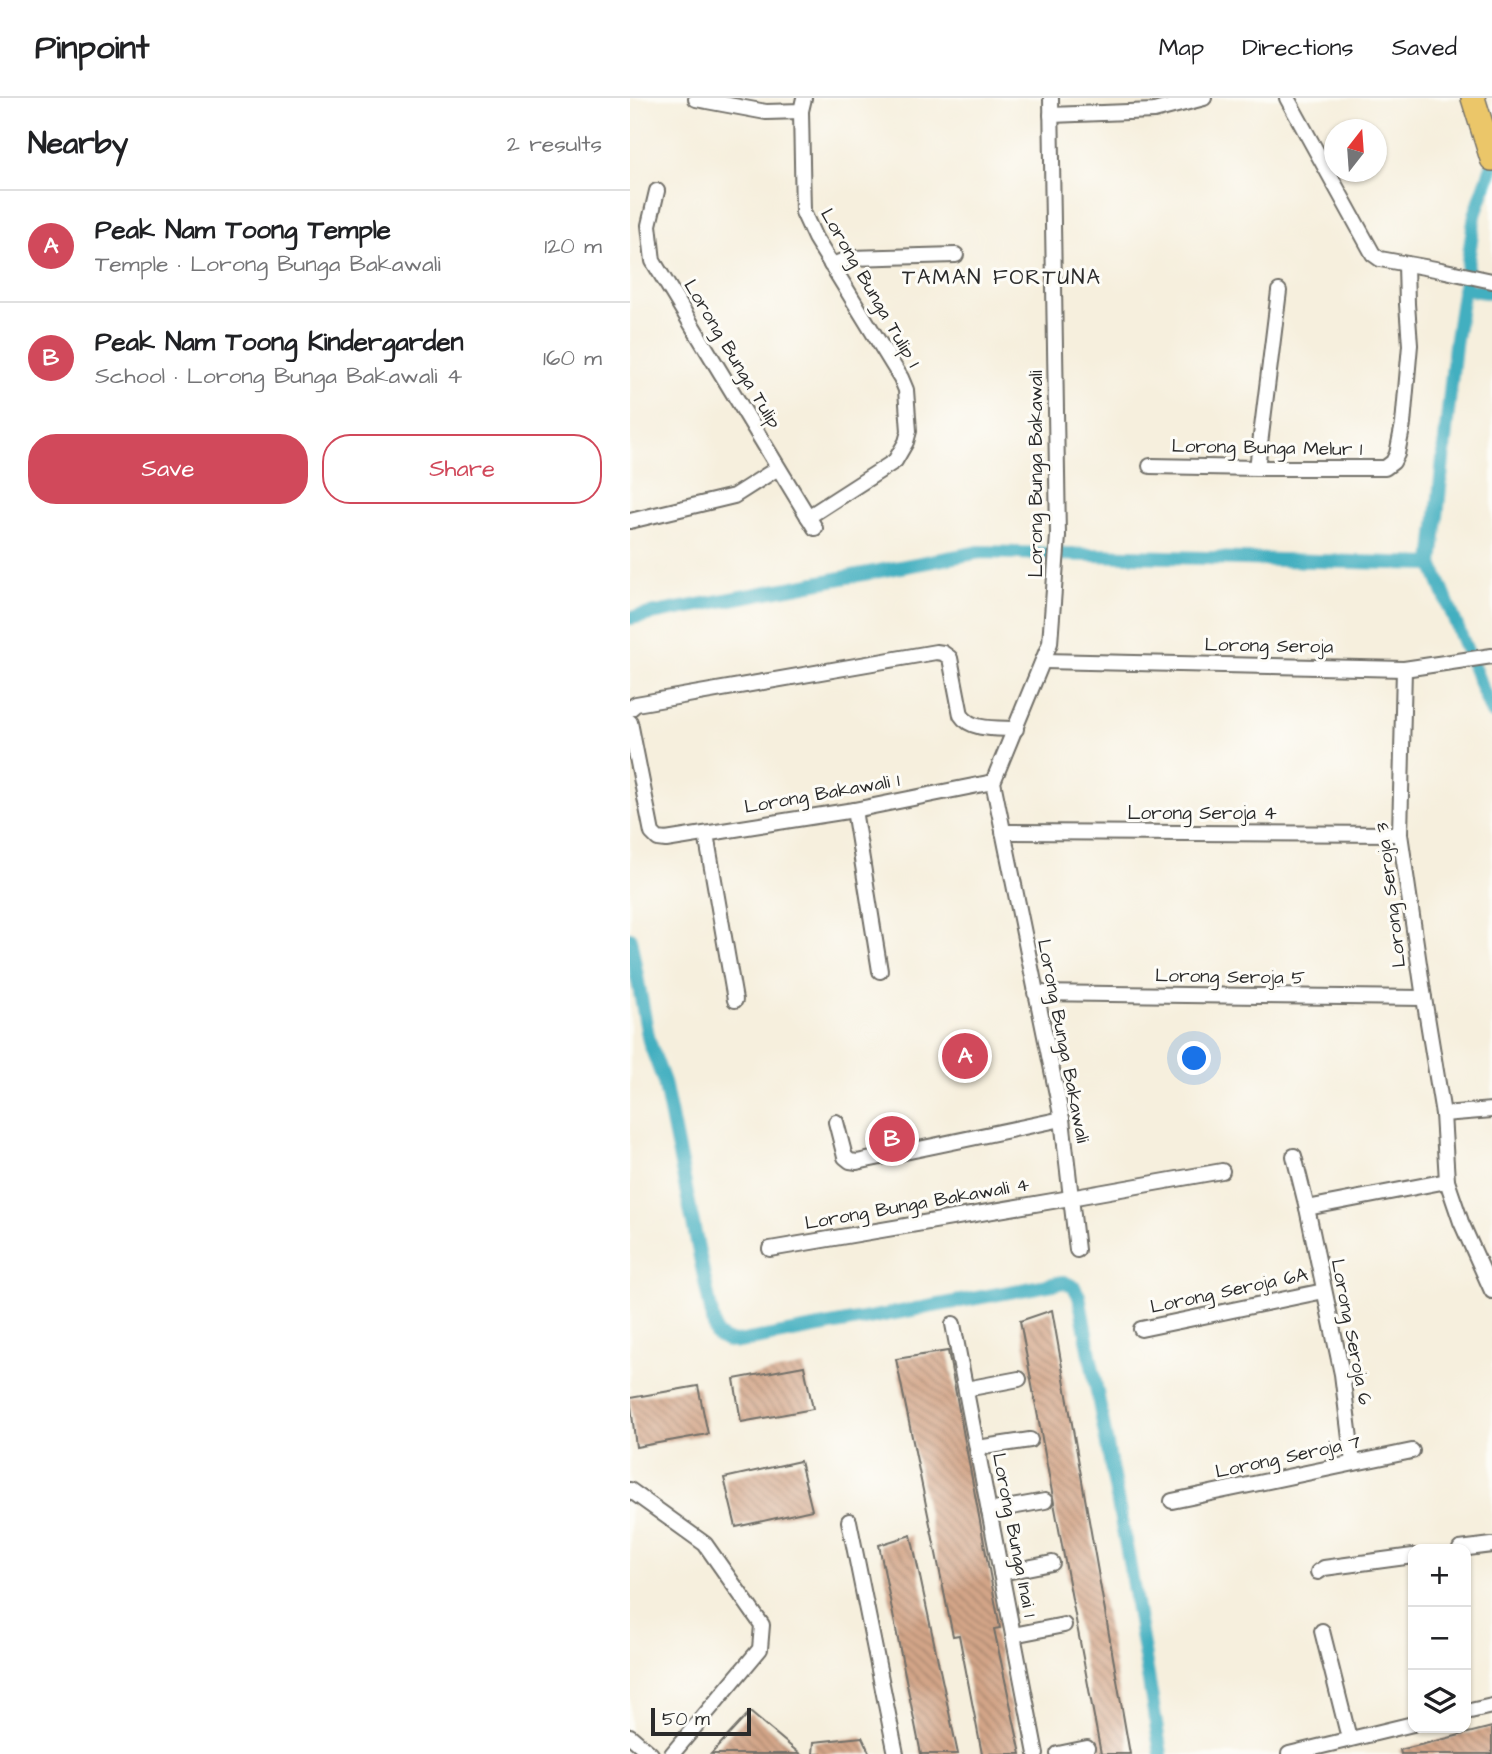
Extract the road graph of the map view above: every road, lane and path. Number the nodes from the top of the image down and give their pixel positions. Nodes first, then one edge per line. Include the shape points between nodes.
1 (1051, 98) edge
2 (1204, 98) edge
3 (1287, 98) edge
4 (1473, 98) edge
5 (696, 99) edge
6 (803, 104) edge
7 (1051, 115) junction
8 (1492, 159) edge
9 (657, 191) dead end
10 (956, 255) dead end
11 (1406, 264) junction
12 (831, 265) junction
13 (1492, 281) edge
14 (1279, 292) dead end
15 (1150, 466) dead end
16 (779, 468) junction
17 (1257, 468) junction
18 (632, 518) edge
19 (811, 523) joint
20 (1492, 656) edge
21 (1044, 661) junction
22 (1404, 668) junction
23 (630, 709) edge
24 (630, 723) edge
25 (1016, 729) junction
26 (993, 782) junction
27 (854, 810) junction
28 (1003, 832) junction
29 (706, 834) junction
30 (1400, 834) junction
31 (880, 971) dead end
32 (1035, 993) junction
33 (1424, 998) junction
34 (735, 1000) dead end
35 (1492, 1110) edge
36 (1443, 1114) junction
37 (1062, 1119) junction
38 (836, 1122) dead end
39 (1294, 1156) dead end
40 (1222, 1171) dead end
41 (1447, 1181) junction
42 (1070, 1198) junction
43 (1307, 1208) junction
44 (770, 1249) dead end
45 (1077, 1250) dead end
46 (1324, 1291) junction
47 (1492, 1291) edge
48 (953, 1324) dead end
49 (1141, 1329) dead end
50 (1019, 1379) dead end
51 (966, 1390) junction
52 (1030, 1440) dead end
53 (977, 1448) junction
54 (1412, 1451) dead end
55 (1353, 1463) junction
56 (630, 1490) edge
57 (1045, 1501) dead end
58 (1172, 1501) dead end
59 (989, 1511) junction
60 (849, 1521) dead end
61 (1492, 1545) edge
62 (1471, 1548) edge
63 (1408, 1557) edge
64 (1052, 1563) dead end
65 (1318, 1572) dead end
66 (1001, 1573) junction
67 (1064, 1625) dead end
68 (1322, 1631) dead end
69 (1013, 1635) junction
70 (1492, 1706) edge
71 (1471, 1711) edge
72 (1408, 1725) edge
73 (630, 1736) edge
74 (1349, 1738) junction
75 (1087, 1748) dead end
76 (651, 1754) edge
77 (672, 1754) edge
78 (896, 1754) edge
79 (1036, 1754) edge
80 (1058, 1754) edge
81 (1289, 1754) edge

1 - 7 street, Lorong Bunga Bakawali
2 - 7 street via 1154,111
3 - 11 street via 1373,254
4 - 8 main road
5 - 6 street via 766,112
6 - 12 street, Lorong Bunga Tulip 1 via 803,212
7 - 21 street, Lorong Bunga Bakawali via 1058,536 1050,643
9 - 16 street, Lorong Bunga Tulip via 649,225 653,261
10 - 12 street via 850,258
11 - 13 street
11 - 17 street, Lorong Bunga Melur 1 via 1410,345 1403,424 1393,462 1385,468
12 - 19 street, Lorong Bunga Tulip 1 via 901,378 909,431 895,461
14 - 17 street
15 - 17 street, Lorong Bunga Melur 1
16 - 18 street via 734,496
16 - 19 street, Lorong Bunga Tulip
20 - 22 street, Lorong Seroja
21 - 22 street, Lorong Seroja
21 - 25 street, Lorong Bunga Bakawali
22 - 30 street, Lorong Seroja 3
23 - 25 street via 636,704 936,652 950,658 965,722
24 - 29 street, Lorong Bakawali 1 via 652,833 666,840
25 - 26 street, Lorong Bunga Bakawali
26 - 27 street, Lorong Bakawali 1
26 - 28 street, Lorong Bunga Bakawali
27 - 29 street, Lorong Bakawali 1
27 - 31 street
28 - 30 street, Lorong Seroja 4
28 - 32 street, Lorong Bunga Bakawali
29 - 34 street
30 - 33 street, Lorong Seroja 3
32 - 33 street, Lorong Seroja 5
32 - 37 street, Lorong Bunga Bakawali
33 - 36 street, Lorong Seroja 3
35 - 36 street
36 - 41 street, Lorong Seroja 3
37 - 38 street via 857,1163 845,1157
37 - 42 street, Lorong Bunga Bakawali
39 - 43 street, Lorong Seroja 6
40 - 42 street, Lorong Bunga Bakawali 4
41 - 43 street
41 - 47 street, Lorong Seroja 3
42 - 44 street, Lorong Bunga Bakawali 4
42 - 45 street, Lorong Bunga Bakawali
43 - 46 street, Lorong Seroja 6
46 - 49 street, Lorong Seroja 6A
46 - 55 street, Lorong Seroja 6 via 1342,1374
48 - 51 street, Lorong Bunga Inai 1
50 - 51 street
51 - 53 street, Lorong Bunga Inai 1
52 - 53 street
53 - 59 street, Lorong Bunga Inai 1
54 - 55 street, Lorong Seroja 7
55 - 58 street, Lorong Seroja 7
56 - 77 street via 705,1544 762,1625 760,1649
57 - 59 street
59 - 66 street, Lorong Bunga Inai 1
60 - 78 street
61 - 62 street
63 - 65 street via 1324,1567
64 - 66 street
66 - 69 street, Lorong Bunga Inai 1
67 - 69 street
68 - 74 street
69 - 79 street, Lorong Bunga Inai 1
70 - 71 street
72 - 74 street
73 - 76 street
74 - 81 street
75 - 80 street

